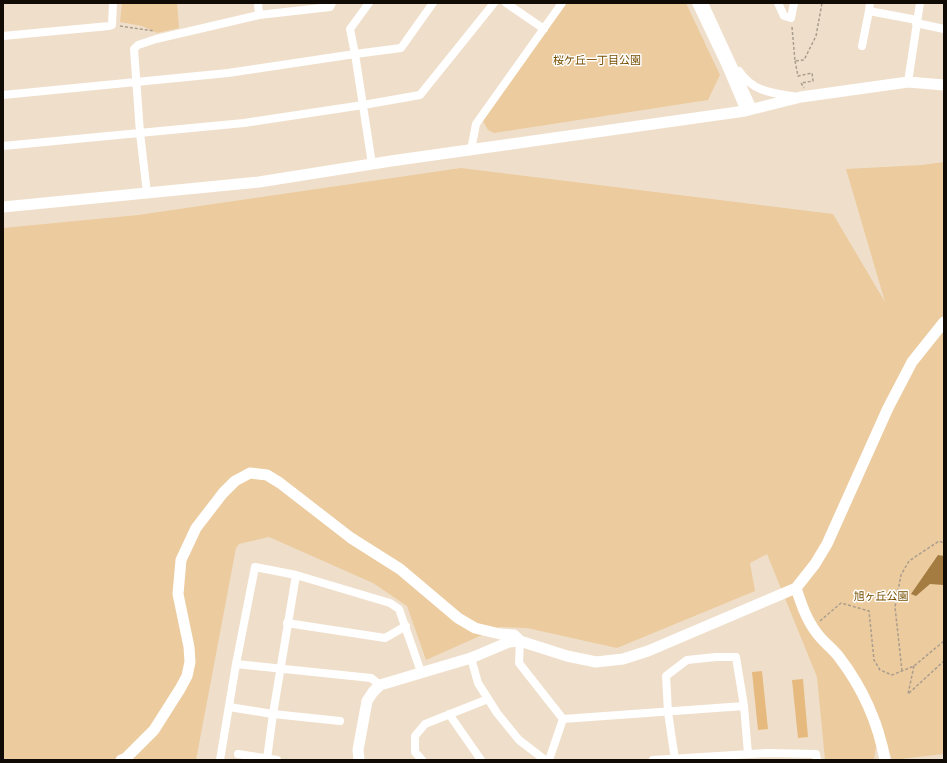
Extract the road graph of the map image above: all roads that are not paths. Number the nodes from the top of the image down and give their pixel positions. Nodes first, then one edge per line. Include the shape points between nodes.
1 (113, 3) edge
2 (258, 3) edge
3 (332, 3) edge
4 (369, 3) edge
5 (433, 3) edge
6 (494, 3) edge
7 (506, 3) edge
8 (562, 3) edge
9 (696, 3) edge
10 (704, 3) edge
11 (778, 3) edge
12 (794, 3) edge
13 (920, 3) edge
14 (310, 6) edge
15 (870, 7) edge
16 (259, 15) junction
17 (917, 22) junction
18 (544, 29) junction
19 (944, 29) edge
20 (3, 36) edge
21 (862, 46) dead end
22 (355, 54) junction
23 (730, 59) junction
24 (136, 82) junction
25 (908, 82) junction
26 (944, 85) edge
27 (3, 95) edge
28 (805, 97) junction
29 (363, 105) junction
30 (749, 110) junction
31 (140, 133) junction
32 (3, 146) edge
33 (472, 150) junction
34 (372, 164) junction
35 (147, 193) junction
36 (3, 207) edge
37 (944, 322) edge
38 (296, 575) junction
39 (796, 588) junction
40 (287, 623) junction
41 (406, 626) junction
42 (520, 641) junction
43 (471, 658) junction
44 (236, 664) junction
45 (280, 668) junction
46 (421, 672) junction
47 (380, 685) junction
48 (488, 699) junction
49 (744, 706) junction
50 (229, 707) junction
51 (668, 712) junction
52 (273, 714) junction
53 (448, 714) junction
54 (563, 719) junction
55 (340, 722) dead end
56 (238, 754) dead end
57 (748, 754) junction
58 (767, 756) edge
59 (722, 758) edge
60 (258, 759) edge
61 (267, 759) edge
62 (675, 759) edge
63 (121, 760) edge
64 (220, 760) edge
65 (277, 760) edge
66 (359, 760) edge
67 (422, 760) edge
68 (481, 760) edge
69 (545, 760) edge
70 (549, 760) edge
71 (653, 760) edge
72 (817, 760) edge
73 (885, 760) edge

1 - 20 street via 112,25
2 - 16 street
3 - 14 street via 330,7
4 - 22 street via 350,29
5 - 22 street via 401,48
6 - 29 street via 420,95
7 - 18 street
8 - 18 street
9 - 30 street
10 - 23 street
11 - 12 street via 784,16 791,18
13 - 17 street
14 - 16 street
15 - 17 street
15 - 21 street
16 - 24 street via 138,45 134,49
17 - 19 street
17 - 25 street
18 - 33 street via 476,124
22 - 24 street via 228,73
22 - 29 street
23 - 28 street via 752,86 766,92
23 - 30 street
24 - 27 street
24 - 31 street
25 - 26 street
25 - 28 street
28 - 30 street
29 - 31 street via 244,123
29 - 34 street
30 - 33 street
31 - 32 street
31 - 35 street
33 - 34 street
34 - 35 street via 259,182
35 - 36 street
37 - 39 street via 912,362 888,408 827,544
38 - 40 street
38 - 41 street via 390,603 399,609
38 - 44 street via 255,567
39 - 42 street via 648,652 623,659 596,662
39 - 73 street via 812,627 838,657 868,704
40 - 41 street via 385,638
40 - 45 street
41 - 46 street
42 - 43 street via 509,642
42 - 54 street via 519,663
42 - 63 street via 514,635 476,628 458,618 400,569 351,538 280,483 267,475 250,474 235,481 223,493 196,528 182,560 178,594 189,646 190,662 187,676 154,730
43 - 46 street
43 - 48 street via 478,683
44 - 45 street
44 - 50 street
45 - 47 street via 371,678
45 - 52 street
46 - 47 street
47 - 66 street via 367,701 358,750
48 - 53 street
48 - 69 street via 519,740
49 - 51 street
49 - 51 street via 736,657 716,657 687,660 666,676
49 - 57 street
50 - 52 street
50 - 64 street
51 - 54 street
51 - 62 street
52 - 55 street
52 - 61 street
53 - 67 street via 424,724 415,736 415,752
53 - 68 street
54 - 70 street
56 - 60 street
57 - 58 street
57 - 59 street
58 - 72 street via 816,754
59 - 62 street
60 - 61 street
61 - 65 street
62 - 71 street

